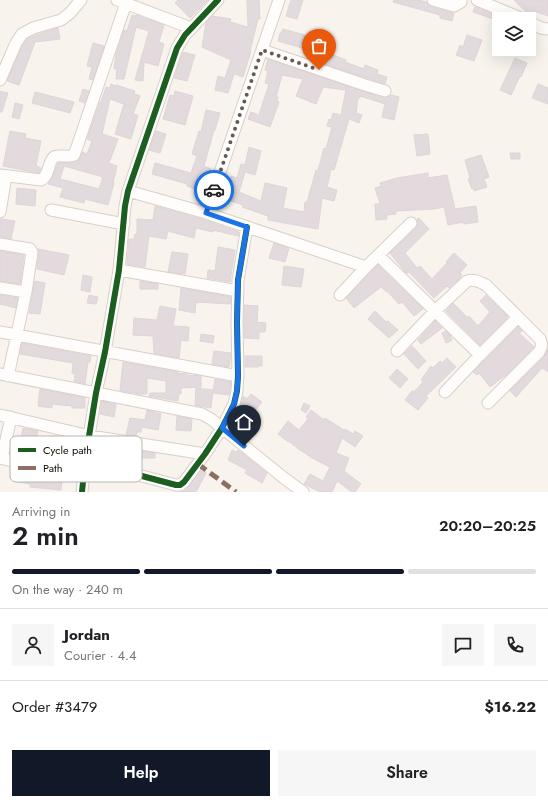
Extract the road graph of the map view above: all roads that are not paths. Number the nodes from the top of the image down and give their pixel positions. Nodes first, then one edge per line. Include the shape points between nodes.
1 (81, 0) edge
2 (218, 0) edge
3 (279, 0) edge
4 (433, 0) edge
5 (461, 0) edge
6 (477, 0) edge
7 (121, 2) edge
8 (506, 12) edge
9 (536, 26) edge
10 (191, 28) junction
11 (548, 30) edge
12 (262, 50) junction
13 (0, 80) edge
14 (385, 91) dead end
15 (3, 176) edge
16 (128, 191) junction
17 (50, 210) dead end
18 (0, 212) edge
19 (206, 213) junction
20 (411, 223) dead end
21 (124, 224) junction
22 (247, 227) junction
23 (0, 244) edge
24 (378, 255) junction
25 (366, 267) junction
26 (119, 270) junction
27 (0, 288) edge
28 (238, 291) junction
29 (26, 292) junction
30 (340, 295) dead end
31 (435, 311) junction
32 (518, 317) junction
33 (0, 332) edge
34 (17, 335) junction
35 (397, 351) dead end
36 (105, 352) junction
37 (480, 355) junction
38 (4, 375) edge
39 (238, 376) junction
40 (445, 392) dead end
41 (96, 393) junction
42 (488, 403) dead end
43 (5, 416) edge
44 (222, 428) junction
45 (90, 436) joint
46 (142, 444) edge
47 (205, 454) junction
48 (1, 458) edge
49 (142, 477) edge
50 (83, 482) edge
51 (82, 492) edge
52 (303, 492) edge

1 - 13 street via 61,20 32,28 22,34
2 - 10 street
3 - 12 street
4 - 5 street via 454,6
6 - 8 street
7 - 10 street
7 - 15 street via 75,154 70,157 53,158 45,178 41,180
9 - 11 street
10 - 16 street via 177,48
12 - 14 street
12 - 19 street
15 - 18 street
16 - 19 street
16 - 21 street
17 - 21 street
19 - 22 street
20 - 24 street
21 - 26 street
22 - 25 street
22 - 28 street
23 - 29 street via 32,251
24 - 25 street
24 - 31 street
25 - 30 street
26 - 28 street
26 - 36 street
27 - 29 street
28 - 39 street
29 - 34 street
31 - 32 street via 471,280 486,285
31 - 35 street
31 - 37 street
32 - 37 street
32 - 42 street via 540,339 542,347
33 - 34 street
34 - 36 street
34 - 38 street
36 - 39 street
36 - 41 street
37 - 40 street
38 - 41 street
39 - 44 street via 234,404
41 - 44 street via 202,414
41 - 45 street
43 - 45 street
43 - 48 street
44 - 47 street
44 - 52 street
46 - 47 street
47 - 49 street via 180,485
50 - 51 street

